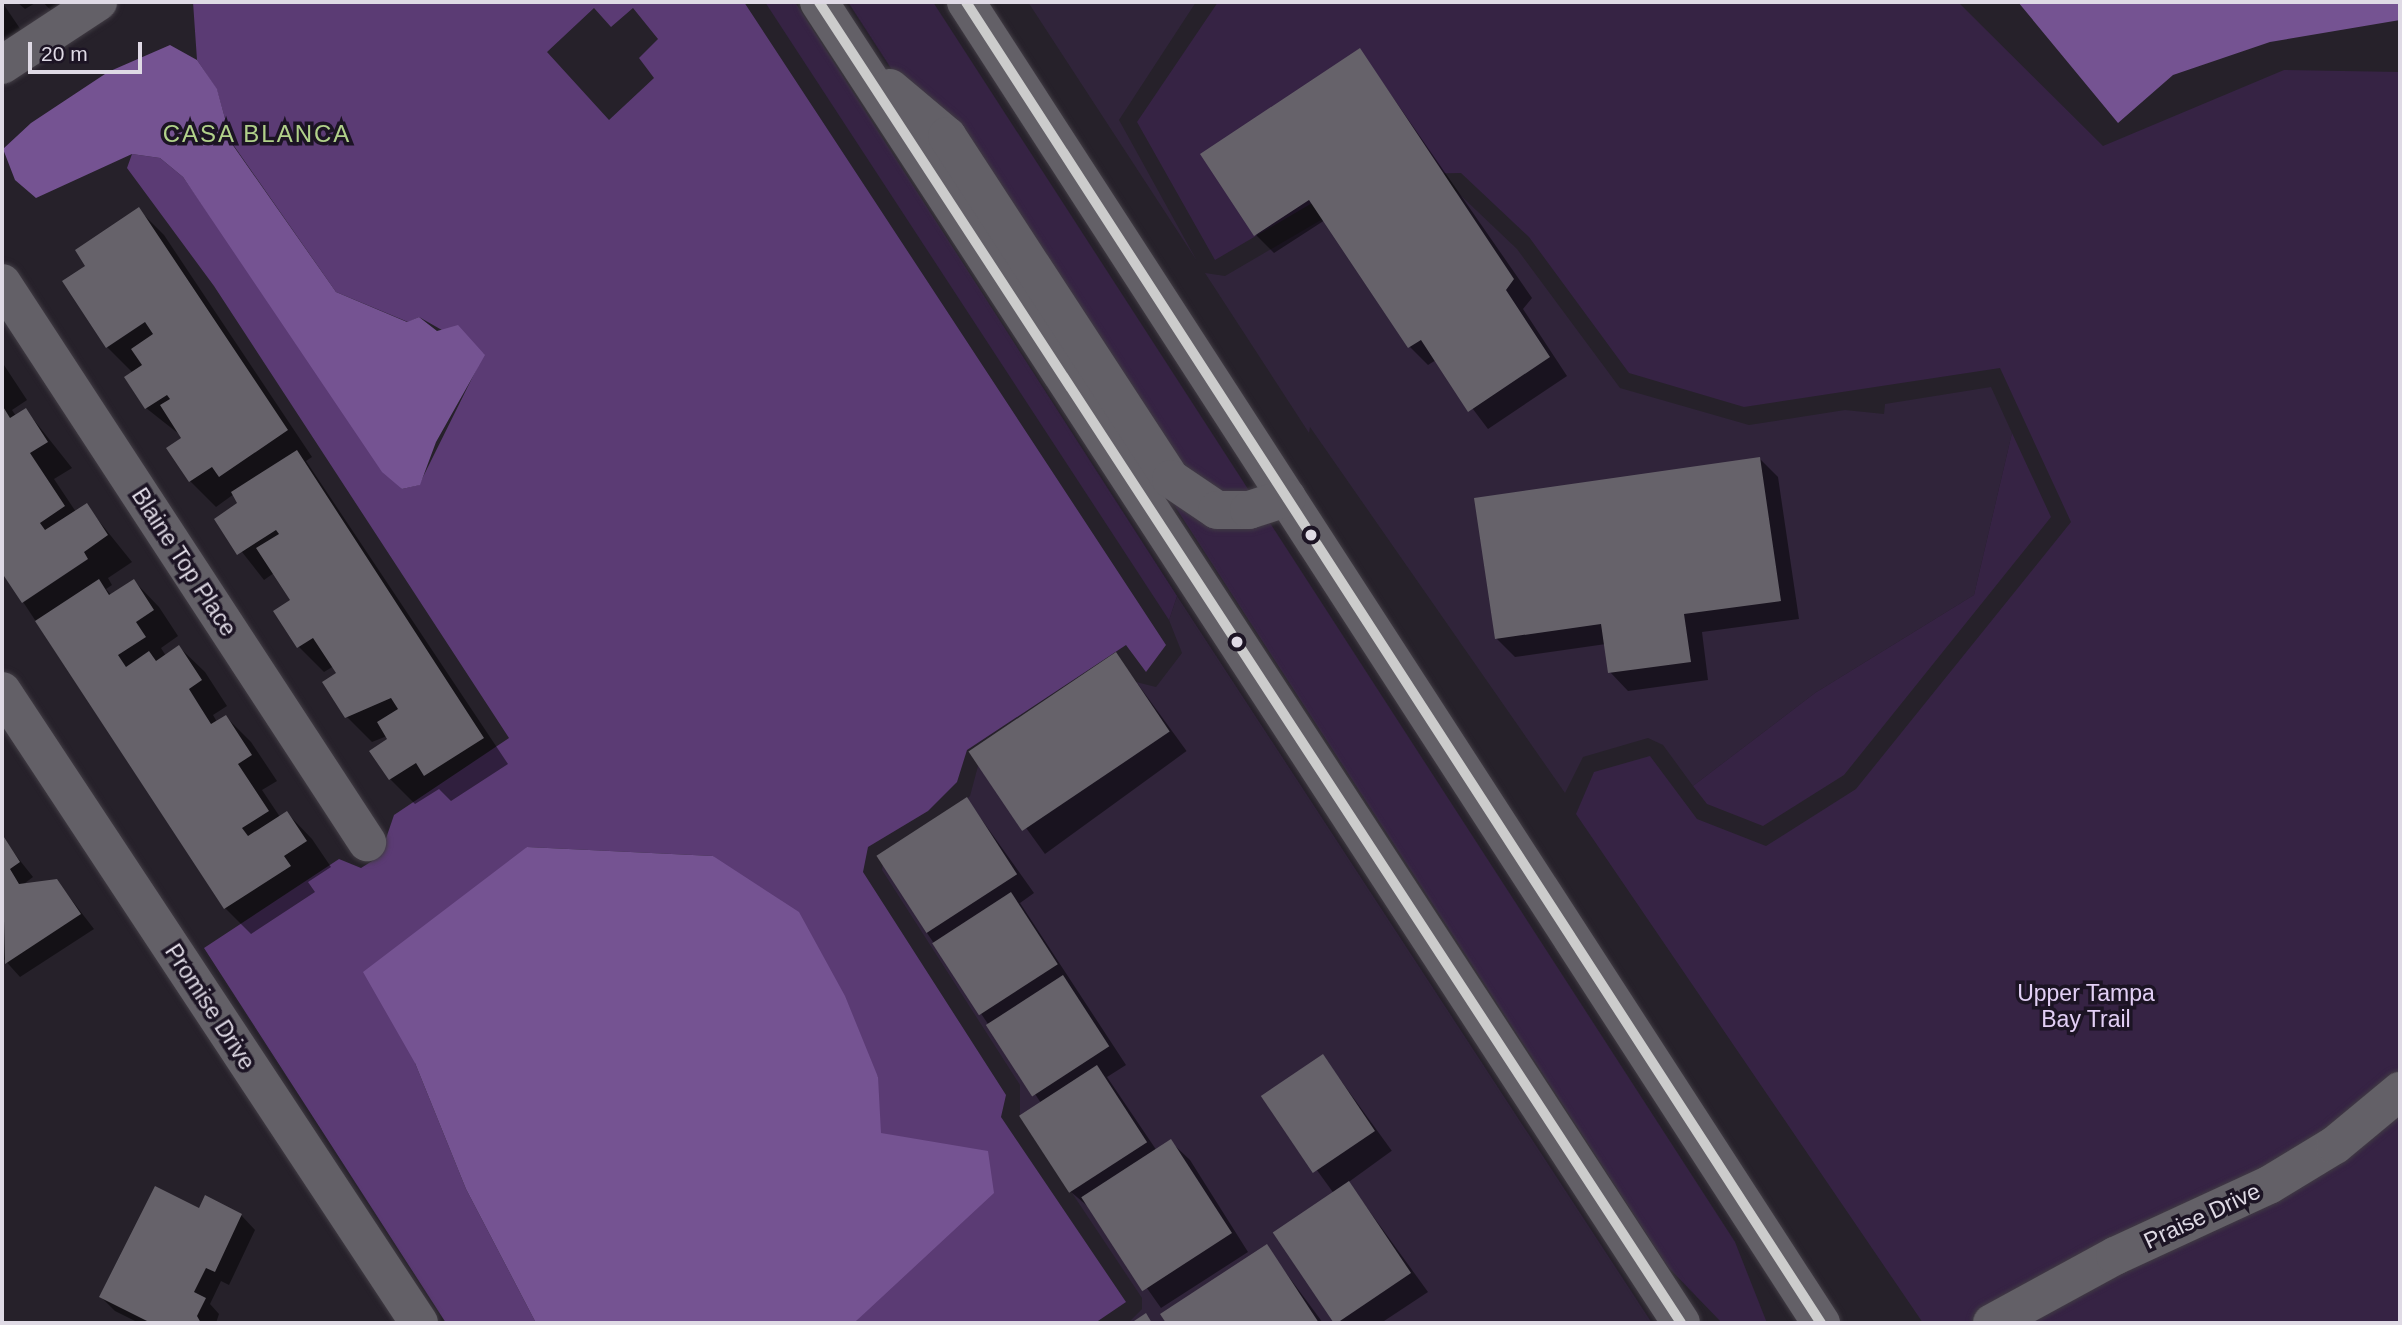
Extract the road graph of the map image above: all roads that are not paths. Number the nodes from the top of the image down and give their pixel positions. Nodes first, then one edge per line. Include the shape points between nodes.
1 (98, 2) edge
2 (819, 2) edge
3 (967, 2) edge
4 (859, 62) junction
5 (2, 65) edge
6 (2, 283) edge
7 (1287, 498) junction
8 (2, 691) edge
9 (367, 842) dead end
10 (2400, 1091) edge
11 (419, 1323) edge
12 (1681, 1323) edge
13 (1821, 1323) edge
14 (1992, 1323) edge

1 - 5 main road
2 - 4 main road
3 - 7 main road
4 - 7 main road via 947,136 1171,479 1217,510 1249,510
4 - 12 main road
6 - 9 main road, Blaine Top Place
7 - 13 main road
8 - 11 main road, Promise Drive
10 - 14 main road, Praise Drive via 2335,1145 2269,1185 2115,1256

